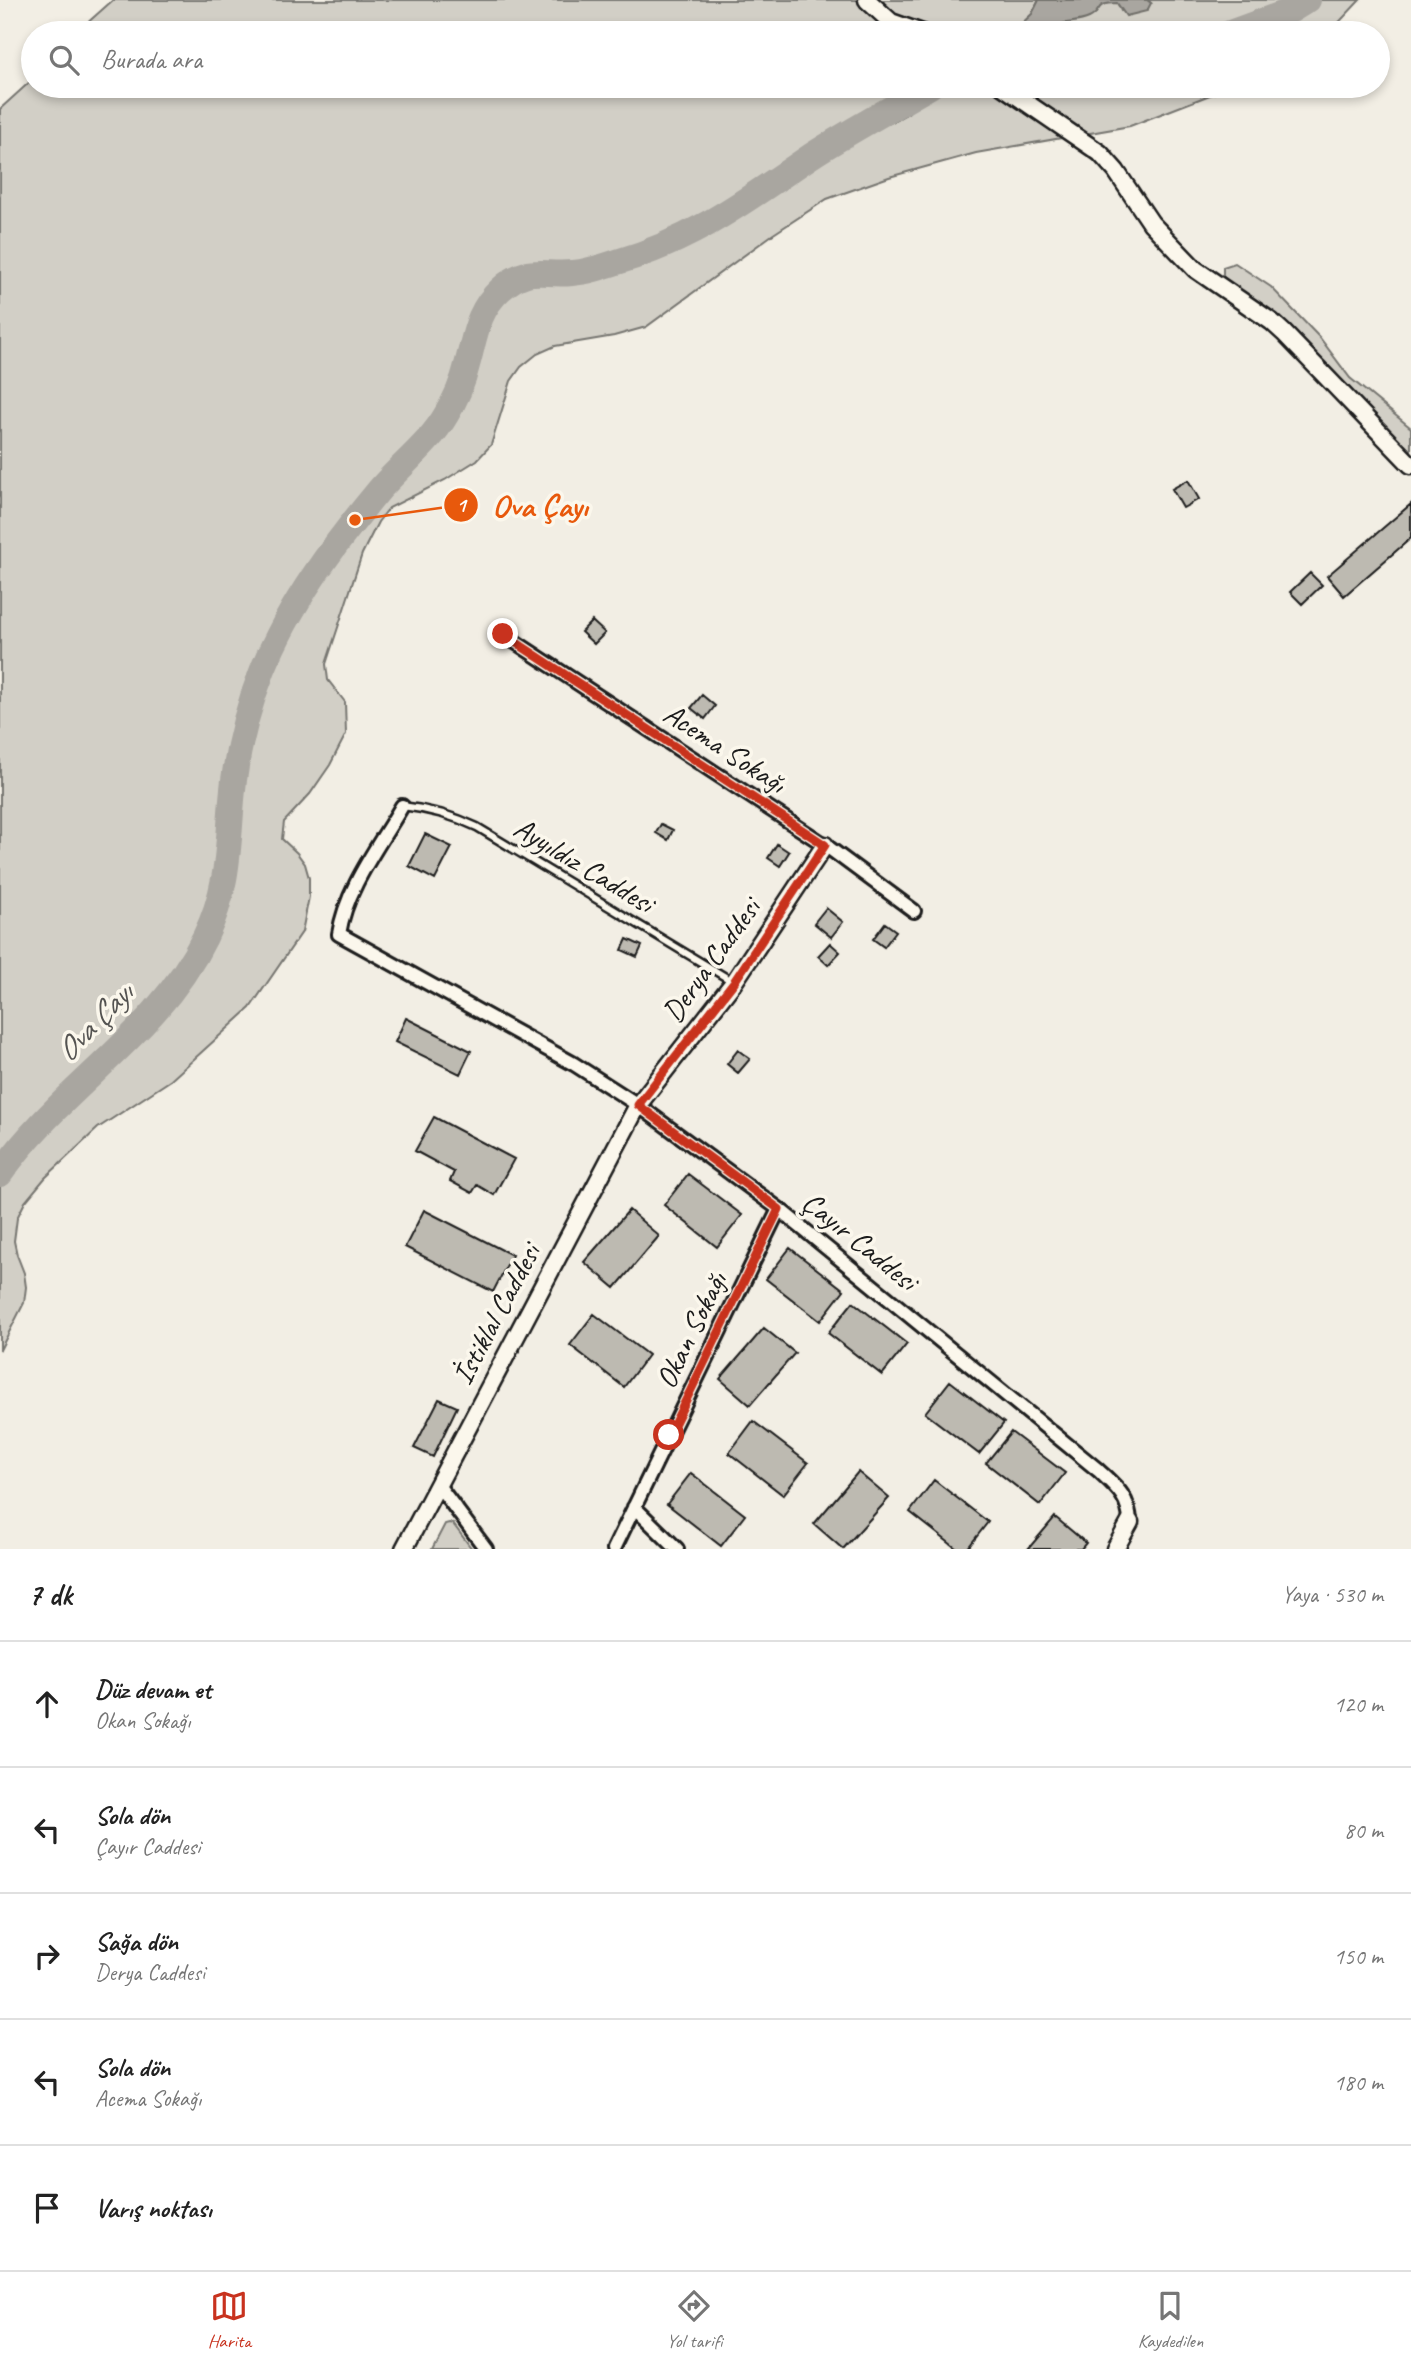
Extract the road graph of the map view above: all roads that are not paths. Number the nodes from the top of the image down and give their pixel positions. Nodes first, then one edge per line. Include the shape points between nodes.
1 (867, 0) edge
2 (890, 21) edge
3 (1020, 98) edge
4 (1411, 465) edge
5 (503, 634) dead end
6 (402, 806) joint
7 (825, 845) junction
8 (914, 911) dead end
9 (734, 982) junction
10 (638, 1105) junction
11 (779, 1209) junction
12 (438, 1485) junction
13 (634, 1507) junction
14 (1130, 1522) joint
15 (404, 1549) edge
16 (486, 1549) edge
17 (614, 1549) edge
18 (677, 1549) edge
19 (1115, 1549) edge

1 - 2 street
3 - 4 street via 1100,153 1174,249 1272,322
5 - 7 street, Acema Sokağı
6 - 9 lane, Ayyıldız Caddesi via 429,808 477,827
6 - 10 street, Çayır Caddesi via 351,895 339,934
7 - 8 street, Acema Sokağı
7 - 9 street, Derya Caddesi
9 - 10 street, Derya Caddesi
10 - 11 street, Çayır Caddesi
10 - 12 street, İstiklal Caddesi
11 - 13 street, Okan Sokağı
11 - 14 street, Çayır Caddesi via 1098,1470 1129,1506
12 - 15 street, İstiklal Caddesi
12 - 16 street
13 - 17 street, Okan Sokağı
13 - 18 street
14 - 19 street

